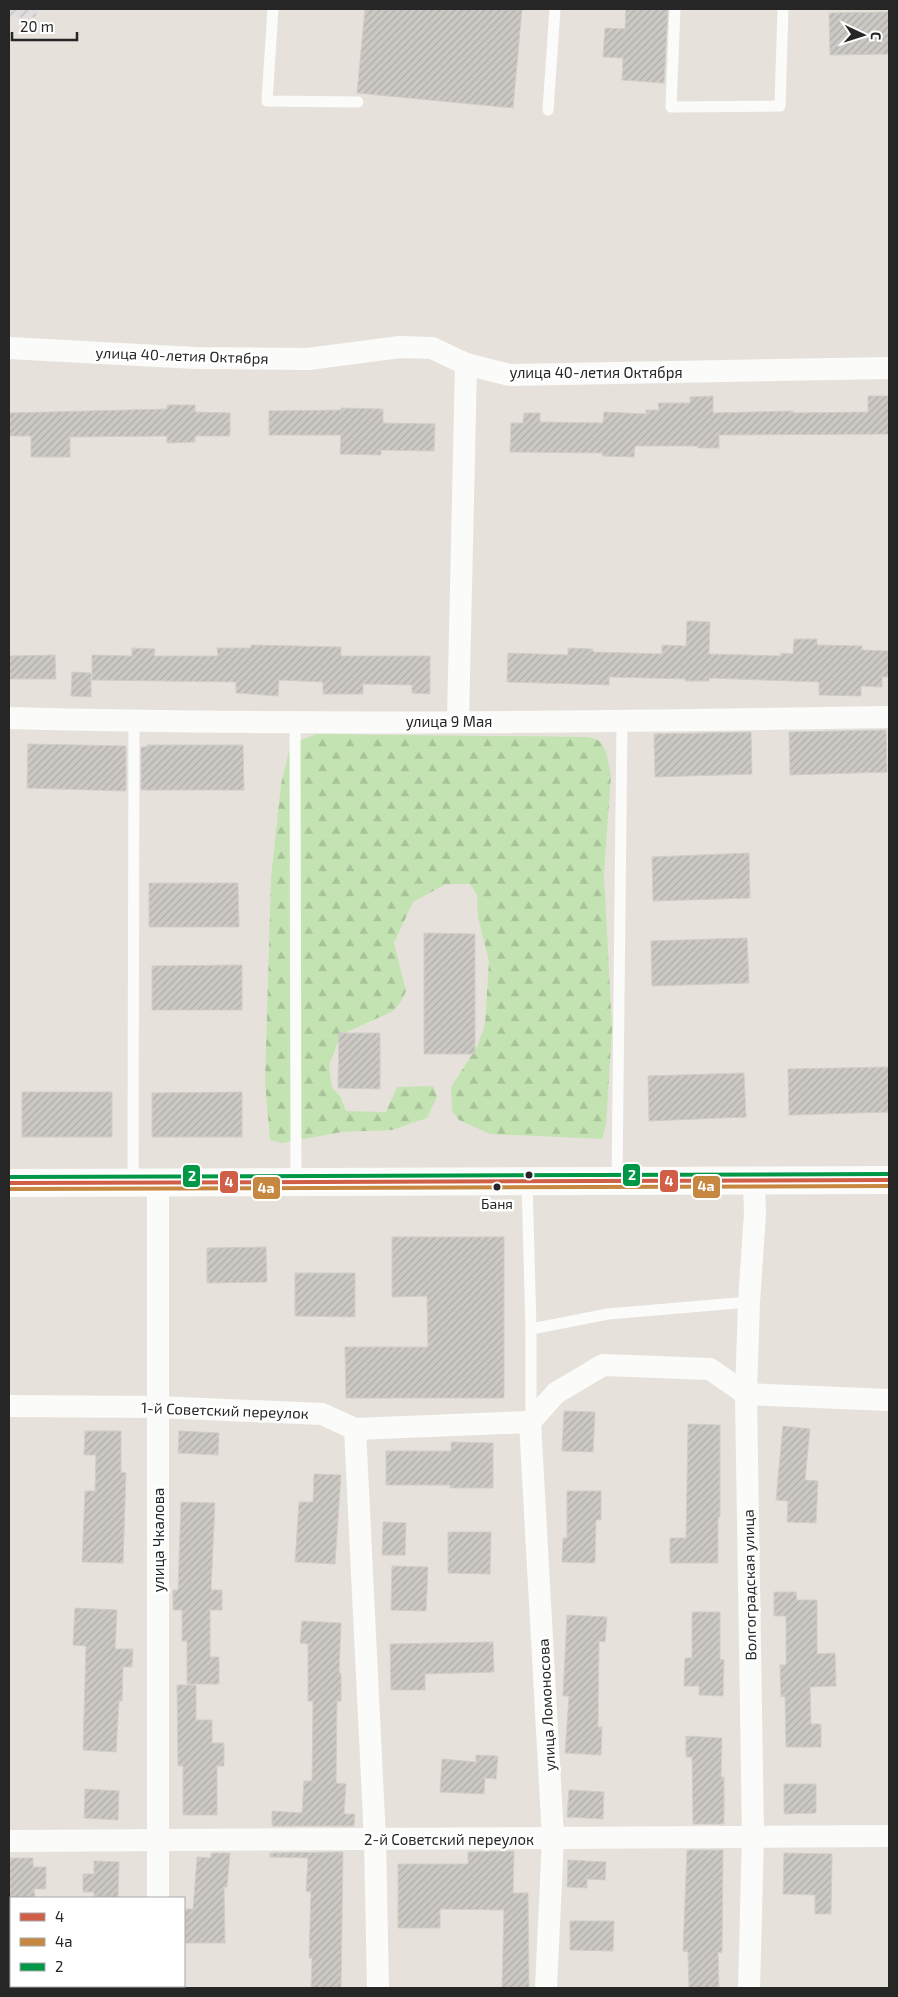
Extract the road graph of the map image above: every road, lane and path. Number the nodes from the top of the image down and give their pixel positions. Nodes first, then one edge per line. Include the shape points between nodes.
1 (273, 9) edge
2 (555, 9) edge
3 (675, 9) edge
4 (782, 9) edge
5 (358, 102) dead end
6 (548, 110) dead end
7 (9, 348) edge
8 (466, 364) junction
9 (889, 368) edge
10 (889, 716) edge
11 (9, 718) edge
12 (134, 721) junction
13 (622, 721) junction
14 (296, 722) junction
15 (458, 722) junction
16 (889, 1180) edge
17 (527, 1181) junction
18 (617, 1181) junction
19 (145, 1182) junction
20 (296, 1182) junction
21 (754, 1182) junction
22 (9, 1183) edge
23 (749, 1302) junction
24 (531, 1329) junction
25 (746, 1394) junction
26 (889, 1400) edge
27 (9, 1406) edge
28 (158, 1407) junction
29 (530, 1422) junction
30 (355, 1428) junction
31 (753, 1836) junction
32 (889, 1836) edge
33 (553, 1838) junction
34 (375, 1840) junction
35 (9, 1841) edge
36 (158, 1841) junction
37 (158, 1897) edge
38 (378, 1988) edge
39 (546, 1988) edge
40 (750, 1988) edge

1 - 5 lane via 267,101
2 - 6 lane
3 - 4 lane via 671,107 780,106
7 - 8 street, улица 40-летия Октября via 194,358 308,359 400,347 432,348
8 - 9 street, улица 40-летия Октября via 510,375
8 - 15 street
10 - 13 street, улица 9 Мая
11 - 12 street, улица 9 Мая
12 - 14 street, улица 9 Мая
12 - 19 lane
13 - 15 street, улица 9 Мая
13 - 18 lane
14 - 15 street, улица 9 Мая
14 - 20 lane
16 - 21 street
17 - 18 street
17 - 20 street
17 - 24 lane
18 - 21 street
19 - 20 street
19 - 22 street
19 - 28 street, улица Чкалова
21 - 23 street, Волгоградская улица
23 - 24 lane via 608,1314
23 - 25 street, Волгоградская улица
24 - 29 lane
25 - 26 street
25 - 29 street via 710,1369 603,1364 556,1393
25 - 31 street, Волгоградская улица
27 - 28 street, 1-й Советский переулок
28 - 30 street, 1-й Советский переулок via 322,1414
28 - 36 street, улица Чкалова
29 - 30 street, 1-й Советский переулок
29 - 33 street, улица Ломоносова
30 - 34 street
31 - 32 street, 2-й Советский переулок
31 - 33 street, 2-й Советский переулок
31 - 40 street, Волгоградская улица
33 - 34 street, 2-й Советский переулок
33 - 39 street, улица Ломоносова
34 - 36 street, 2-й Советский переулок
34 - 38 street
35 - 36 street, 2-й Советский переулок
36 - 37 street, улица Чкалова

